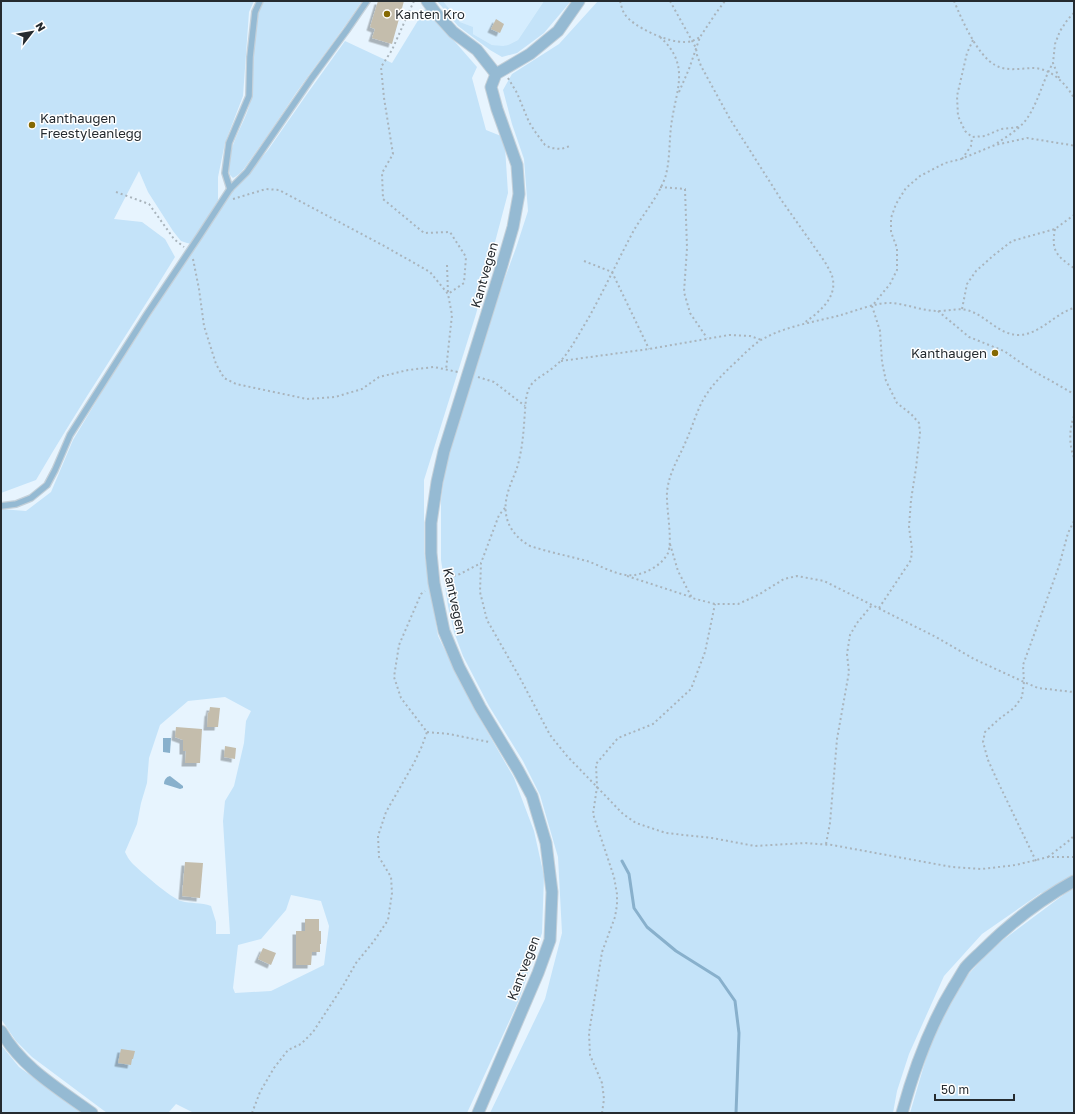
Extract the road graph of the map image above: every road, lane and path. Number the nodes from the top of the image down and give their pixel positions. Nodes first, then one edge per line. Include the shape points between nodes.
1 (260, 1) edge
2 (367, 1) edge
3 (414, 1) edge
4 (427, 1) edge
5 (580, 1) edge
6 (620, 1) edge
7 (670, 1) edge
8 (726, 1) edge
9 (954, 1) edge
10 (1074, 13) edge
11 (660, 37) junction
12 (700, 38) junction
13 (973, 40) junction
14 (693, 42) junction
15 (696, 48) junction
16 (1053, 63) junction
17 (1048, 71) junction
18 (496, 74) junction
19 (1059, 79) junction
20 (678, 95) junction
21 (1074, 98) edge
22 (1020, 127) junction
23 (972, 137) junction
24 (995, 145) junction
25 (570, 146) dead end
26 (1074, 146) edge
27 (961, 159) junction
28 (660, 187) junction
29 (230, 189) junction
30 (116, 192) dead end
31 (221, 202) junction
32 (1074, 215) edge
33 (1055, 229) junction
34 (192, 247) junction
35 (584, 261) dead end
36 (447, 265) dead end
37 (1074, 268) edge
38 (612, 272) junction
39 (448, 294) junction
40 (872, 306) junction
41 (1074, 308) edge
42 (962, 309) junction
43 (938, 311) junction
44 (803, 324) junction
45 (707, 338) junction
46 (762, 340) junction
47 (649, 349) junction
48 (561, 361) junction
49 (446, 370) junction
50 (468, 374) junction
51 (1074, 394) edge
52 (525, 407) junction
53 (1074, 416) edge
54 (1074, 458) edge
55 (1, 506) edge
56 (505, 508) junction
57 (1074, 521) edge
58 (670, 542) junction
59 (481, 563) junction
60 (624, 575) junction
61 (434, 583) junction
62 (692, 598) junction
63 (714, 604) junction
64 (872, 605) junction
65 (879, 608) junction
66 (1024, 682) junction
67 (1074, 693) edge
68 (427, 732) junction
69 (503, 745) junction
70 (597, 787) junction
71 (1074, 835) edge
72 (826, 844) junction
73 (1048, 857) junction
74 (1074, 857) edge
75 (1036, 861) junction
76 (1074, 881) edge
77 (1, 1031) edge
78 (92, 1113) edge
79 (252, 1113) edge
80 (478, 1113) edge
81 (602, 1113) edge
82 (902, 1113) edge

1 - 29 lane via 255,12 249,96 229,143 225,173
2 - 29 lane via 247,172
3 - 39 path via 392,50 381,67 393,154 382,173 383,199 424,233 450,232 466,257 464,284
4 - 18 street via 453,32 477,50
5 - 18 street via 558,30 530,54
6 - 11 path via 624,14 629,19
7 - 14 path
8 - 12 path
9 - 13 path
10 - 16 path via 1060,31 1055,44
11 - 14 path via 677,42
11 - 20 path via 675,55 679,76
12 - 14 path
12 - 15 path
13 - 17 path via 988,60 996,65 1013,70 1035,68
13 - 23 path via 967,53 957,96 958,116 965,131
14 - 15 path
15 - 20 path
15 - 44 path via 701,66 730,119 831,273 833,290 830,297 819,312
16 - 17 path
16 - 19 path
17 - 19 path
17 - 22 path via 1037,101
18 - 25 path via 509,79 529,122 545,144 551,148 561,149
18 - 50 street, Kantvegen via 491,87 517,165 519,194 511,235
19 - 21 path
20 - 28 path via 672,121 667,168
22 - 23 path
22 - 24 path
23 - 27 path via 971,146
24 - 26 path via 1027,138
24 - 27 path
27 - 40 path via 945,163 920,176 906,188 896,204 891,218 891,232 897,248 897,270 890,284
28 - 38 path
28 - 45 path via 685,189 684,292 690,313
29 - 31 lane
30 - 34 path via 149,204 174,240 183,247
31 - 34 lane
31 - 39 path via 266,189 279,190 430,272
32 - 33 path
33 - 37 path via 1054,250
33 - 42 path via 1012,240 994,254 976,271 967,284
34 - 49 path via 204,326 210,346 224,378 236,384 308,399 328,398 362,389 379,377 408,370 434,367
34 - 55 lane via 70,435 47,485 31,498
35 - 38 path
36 - 39 path
38 - 47 path
38 - 48 path via 584,325
39 - 49 path via 452,315
40 - 43 path via 890,303
40 - 44 path
40 - 65 path via 880,331 886,381 897,403 919,424 920,433 909,527 912,560
41 - 42 path via 1023,335 1009,334 977,314
42 - 43 path
43 - 51 path via 969,337 1004,351
44 - 46 path
45 - 46 path via 728,335 750,336
45 - 47 path
46 - 58 path via 716,381 702,401 668,481 666,505
47 - 48 path
48 - 52 path via 532,385
49 - 50 path
50 - 52 path via 494,382
50 - 61 street, Kantvegen via 437,482 431,522
52 - 56 path via 519,460
53 - 54 path via 1070,429
56 - 59 path via 499,515
56 - 60 path via 513,532 522,542
57 - 66 path via 1023,665
58 - 60 path via 670,548 660,564 636,575
58 - 62 path via 678,571
59 - 61 path
59 - 70 path via 480,592 487,620 550,735
60 - 62 path
61 - 68 path via 421,594 399,645 394,677 401,698
61 - 69 street, Kantvegen via 444,631 459,667
62 - 63 path
63 - 64 path via 738,604 784,579 797,576 824,581
63 - 70 path via 705,652 691,689 653,724 618,738 596,764
64 - 65 path
64 - 72 path via 850,635 847,654 849,672 837,739
65 - 66 path via 974,659
66 - 67 path via 1038,688
66 - 75 path via 1022,697 1014,708 985,732 983,742 988,760
68 - 69 path
68 - 79 path via 414,763 386,812 378,836 379,857 391,877 392,893 388,920 356,963 313,1032 301,1044 288,1050 274,1068 260,1092
69 - 80 street, Kantvegen via 532,796 546,843 552,892 550,940
70 - 72 path via 622,814 636,824 666,833 755,846
70 - 81 path via 593,814 614,877 617,894 615,917 602,952 589,1033 590,1055 602,1083
71 - 73 path
72 - 75 path via 967,868 982,869
73 - 74 path
73 - 75 path
76 - 82 street via 1049,895 1012,923 965,968 934,1022
77 - 78 street via 22,1060

